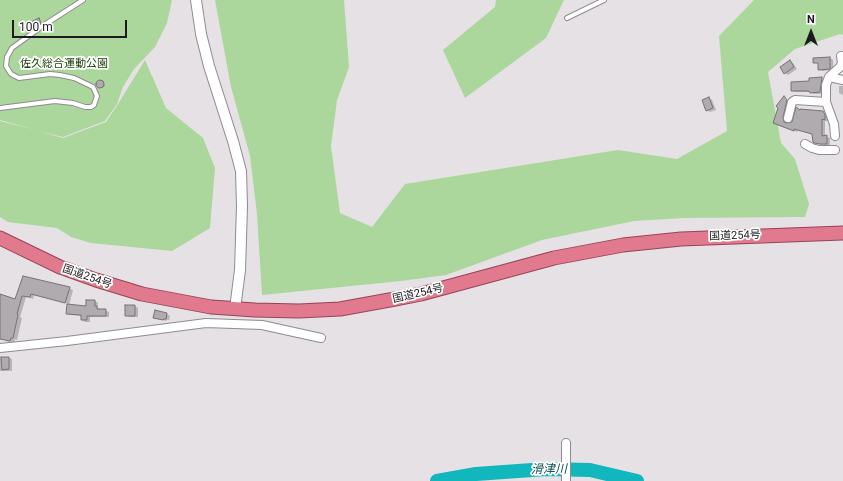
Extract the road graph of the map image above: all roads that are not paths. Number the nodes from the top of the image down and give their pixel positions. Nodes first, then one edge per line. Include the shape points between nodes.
1 (82, 0) edge
2 (196, 0) edge
3 (604, 0) edge
4 (567, 18) dead end
5 (841, 56) dead end
6 (829, 77) junction
7 (843, 80) edge
8 (826, 102) junction
9 (0, 108) edge
10 (788, 118) dead end
11 (835, 136) dead end
12 (805, 144) dead end
13 (835, 150) dead end
14 (843, 233) edge
15 (0, 238) edge
16 (234, 309) junction
17 (321, 338) dead end
18 (0, 348) edge
19 (566, 444) dead end
20 (566, 481) edge

1 - 9 lane via 12,48 6,66 11,74 19,78 50,74 74,78 93,87 97,96 94,104 85,107 55,101
2 - 16 street via 209,66 234,141 240,171 240,254 238,291
3 - 4 lane
5 - 6 street via 840,67
6 - 7 street
6 - 8 street via 826,85
8 - 10 street via 795,100 792,102
8 - 11 street via 834,124
12 - 13 street via 819,150
14 - 16 highway, 国道254号 via 653,241 554,258 421,294 362,305 306,311
15 - 16 highway, 国道254号 via 60,267 111,285 175,301
17 - 18 street via 262,325 206,323
19 - 20 street

